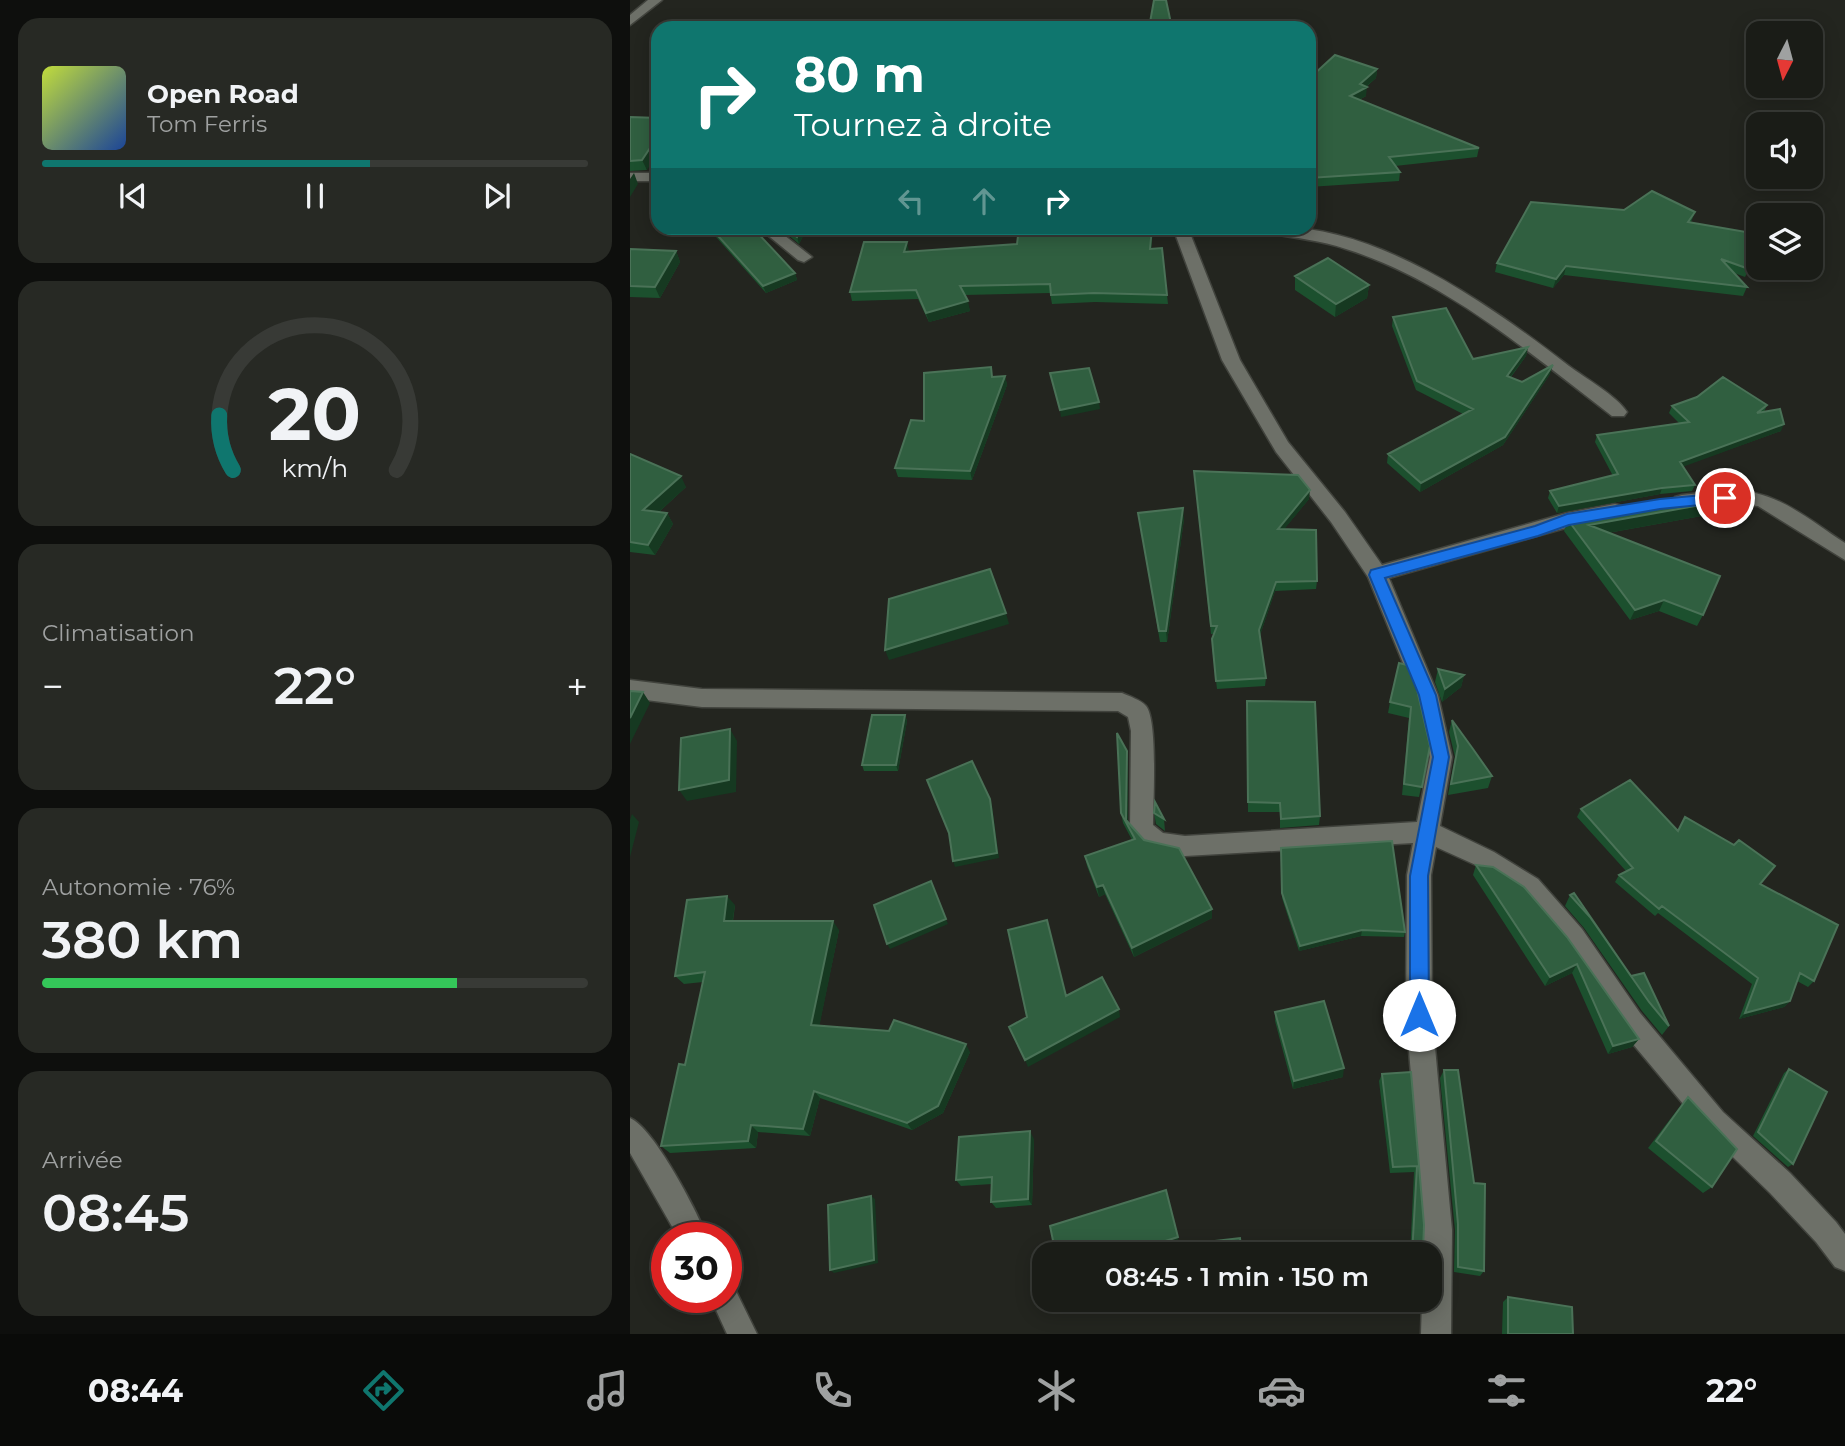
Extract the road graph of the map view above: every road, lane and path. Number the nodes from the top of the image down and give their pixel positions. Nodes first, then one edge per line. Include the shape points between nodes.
1 (656, 0) edge
2 (630, 21) edge
3 (630, 177) edge
4 (651, 177) edge
5 (775, 235) edge
6 (1183, 235) edge
7 (1302, 235) edge
8 (804, 257) dead end
9 (1618, 412) dead end
10 (1660, 504) edge
11 (1634, 508) edge
12 (1845, 553) edge
13 (1377, 575) junction
14 (630, 690) edge
15 (1428, 832) junction
16 (630, 1131) edge
17 (685, 1222) edge
18 (1845, 1257) edge
19 (732, 1313) edge
20 (742, 1334) edge
21 (1436, 1334) edge

1 - 2 street
3 - 4 street
5 - 8 street
6 - 13 street via 1231,360 1282,447
7 - 9 street via 1351,245 1402,265 1510,331
10 - 12 street via 1759,498
11 - 13 street via 1567,520
13 - 15 street via 1427,695 1441,757
14 - 15 street via 702,698 1122,702 1138,712 1142,829 1157,843 1185,846
15 - 18 street via 1486,859 1530,887 1573,937 1631,1022 1714,1121 1780,1183
15 - 21 street via 1419,876 1419,1015 1438,1230
16 - 17 street
19 - 20 street

